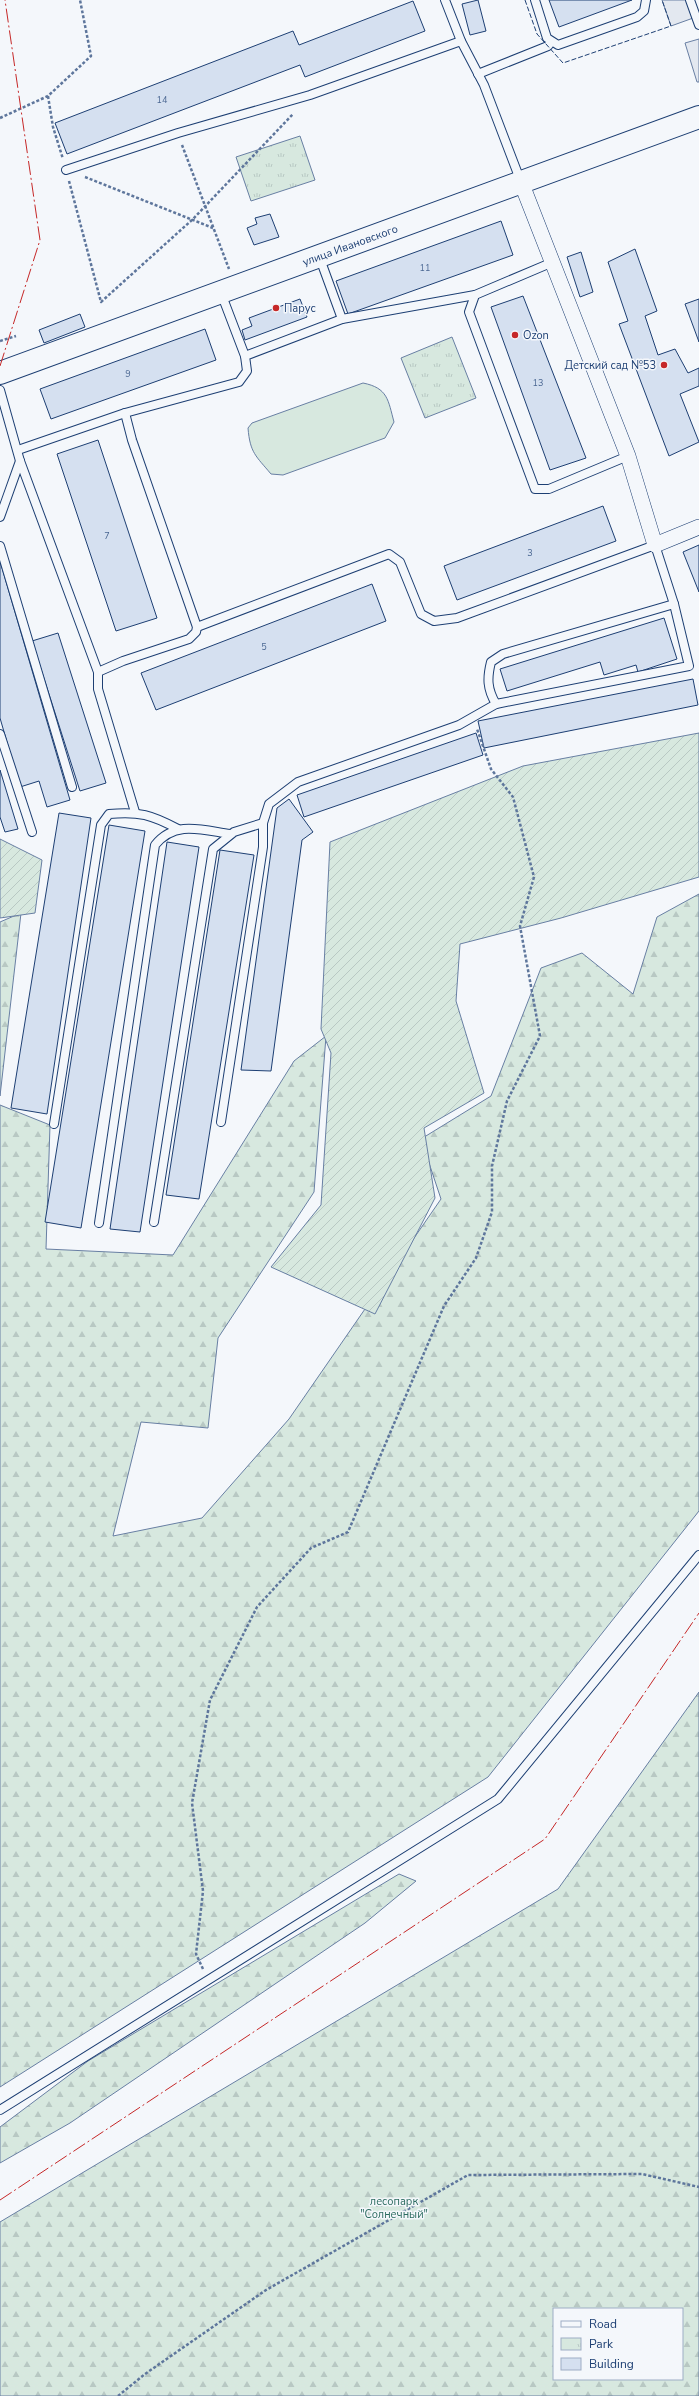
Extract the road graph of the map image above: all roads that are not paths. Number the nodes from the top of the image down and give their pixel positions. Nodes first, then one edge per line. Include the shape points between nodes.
1 (445, 0) edge
2 (535, 0) edge
3 (646, 0) edge
4 (690, 0) edge
5 (699, 25) edge
6 (461, 41) junction
7 (551, 42) junction
8 (478, 74) junction
9 (699, 117) edge
10 (66, 170) road end
11 (521, 182) junction
12 (319, 256) junction
13 (553, 262) junction
14 (229, 290) junction
15 (474, 295) junction
16 (342, 319) junction
17 (245, 356) junction
18 (0, 373) edge
19 (0, 390) edge
20 (125, 414) junction
21 (18, 450) junction
22 (628, 456) junction
23 (20, 460) junction
24 (0, 517) edge
25 (699, 527) edge
26 (655, 545) junction
27 (0, 546) edge
28 (674, 604) junction
29 (197, 627) junction
30 (98, 672) junction
31 (496, 704) junction
32 (0, 734) edge
33 (72, 787) dead end
34 (135, 812) junction
35 (262, 823) junction
36 (178, 829) junction
37 (32, 832) dead end
38 (230, 834) junction
39 (221, 1122) dead end
40 (54, 1124) dead end
41 (99, 1222) dead end
42 (154, 1222) dead end
43 (699, 1555) edge
44 (0, 2110) edge

1 - 6 lane
2 - 7 lane via 546,35
3 - 7 lane via 644,11 637,17 562,44
4 - 5 lane
6 - 8 lane
6 - 10 lane via 310,95 178,133
7 - 8 lane via 548,46
8 - 11 lane
9 - 11 main road, улица Ивановского
11 - 12 main road, улица Ивановского
11 - 13 street
12 - 14 main road, улица Ивановского
12 - 16 lane
13 - 15 lane
13 - 22 street
14 - 17 lane
14 - 18 main road, улица Ивановского
15 - 16 lane
15 - 22 lane via 469,312 535,489 549,490
16 - 17 lane
17 - 20 lane via 246,371 240,382
19 - 21 lane
20 - 21 lane
20 - 29 lane
21 - 23 lane
22 - 26 street
23 - 24 lane
23 - 30 lane
25 - 26 street
26 - 28 lane
26 - 29 lane via 457,618 434,621 421,614 400,562 389,554
27 - 33 lane
28 - 31 lane via 503,654 490,662 487,677 489,692
28 - 31 lane via 689,666
29 - 30 lane via 189,639
30 - 34 lane via 98,689
31 - 35 lane via 459,725 298,782 269,804
32 - 37 lane
34 - 36 lane via 155,816
34 - 40 lane via 108,814 101,825
35 - 38 lane
35 - 39 lane via 262,847
36 - 38 lane
36 - 41 lane via 162,836 155,845
38 - 42 lane via 213,849
43 - 44 lane via 498,1798

